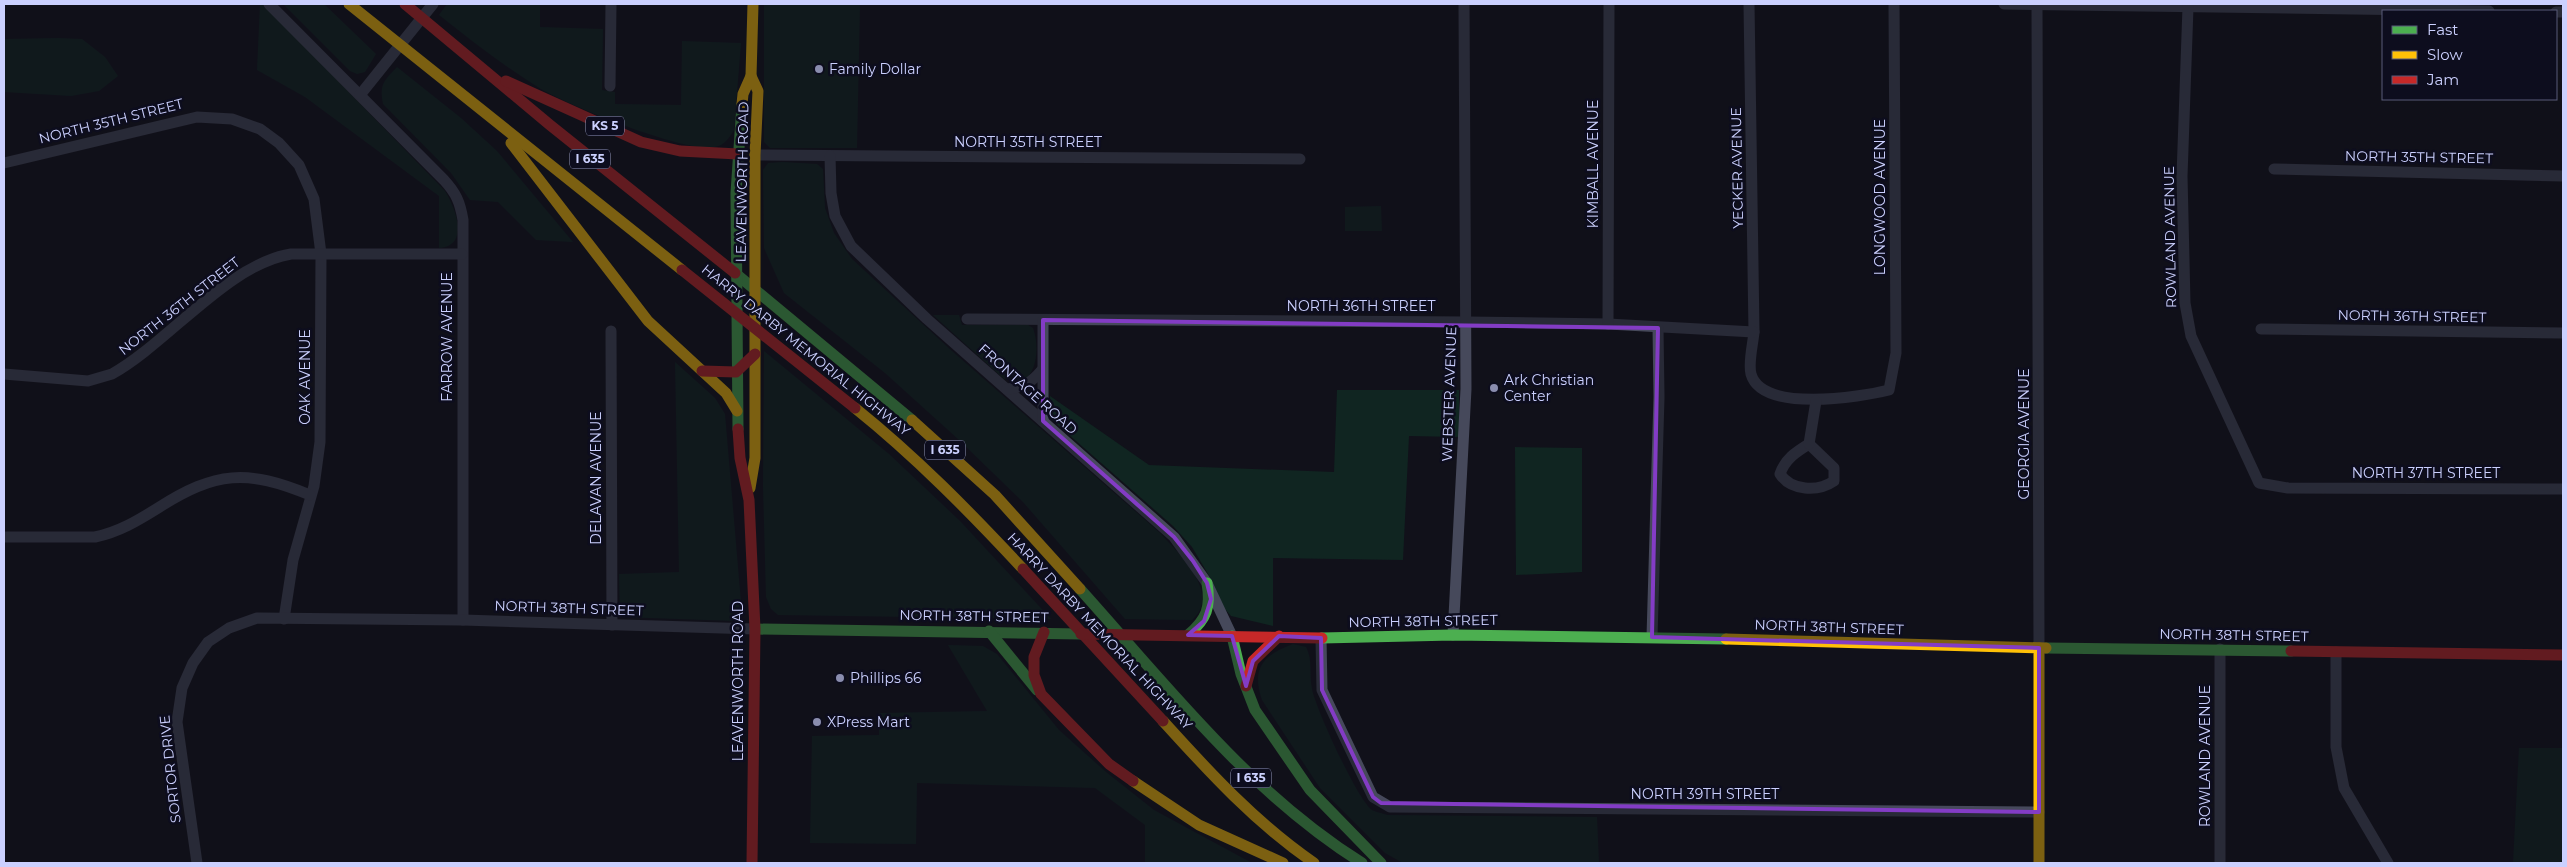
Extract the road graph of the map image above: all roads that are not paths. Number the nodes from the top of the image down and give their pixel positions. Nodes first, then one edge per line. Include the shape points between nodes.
1 (269, 4) edge
2 (349, 4) edge
3 (405, 4) edge
4 (433, 4) edge
5 (611, 4) edge
6 (753, 4) edge
7 (1464, 4) edge
8 (1608, 4) edge
9 (1749, 4) edge
10 (1894, 4) edge
11 (2004, 4) edge
12 (2037, 5) junction
13 (2188, 7) junction
14 (2414, 10) edge
15 (479, 69) junction
16 (751, 76) junction
17 (610, 86) dead end
18 (360, 96) junction
19 (493, 119) junction
20 (279, 143) joint
21 (738, 154) junction
22 (755, 155) junction
23 (830, 156) junction
24 (1300, 159) dead end
25 (4, 163) edge
26 (2274, 169) dead end
27 (2563, 176) edge
28 (321, 254) junction
29 (462, 254) junction
30 (967, 319) dead end
31 (1043, 320) junction
32 (1466, 322) junction
33 (1608, 324) junction
34 (1658, 328) junction
35 (2261, 329) dead end
36 (611, 331) dead end
37 (1754, 332) junction
38 (2563, 333) edge
39 (755, 354) junction
40 (1042, 370) junction
41 (702, 371) junction
42 (736, 372) junction
43 (4, 374) edge
44 (1007, 389) junction
45 (1816, 401) junction
46 (737, 411) junction
47 (1043, 421) junction
48 (1808, 444) junction
49 (2288, 488) joint
50 (2563, 489) edge
51 (310, 495) junction
52 (749, 500) junction
53 (4, 537) edge
54 (1207, 583) junction
55 (284, 618) junction
56 (463, 620) junction
57 (612, 625) junction
58 (755, 629) junction
59 (989, 631) junction
60 (1044, 632) junction
61 (1188, 635) junction
62 (1453, 635) junction
63 (1232, 636) junction
64 (1279, 636) junction
65 (1321, 638) junction
66 (1652, 638) junction
67 (2039, 648) junction
68 (2220, 650) junction
69 (2336, 652) junction
70 (2563, 655) edge
71 (1246, 686) junction
72 (1041, 694) junction
73 (2039, 812) junction
74 (197, 863) edge
75 (752, 863) edge
76 (1284, 863) edge
77 (1314, 863) edge
78 (1362, 863) edge
79 (1381, 863) edge
80 (2039, 863) edge
81 (2220, 863) edge
82 (2388, 863) edge

1 - 18 street, FARROW AVENUE
2 - 19 main road, HARRY DARBY MEMORIAL HIGHWAY / I 635
3 - 15 main road, HARRY DARBY MEMORIAL HIGHWAY / I 635
4 - 18 street
5 - 17 street
6 - 16 main road, LEAVENWORTH ROAD
7 - 32 street, WEBSTER AVENUE
8 - 33 street, KIMBALL AVENUE
9 - 37 street, YECKER AVENUE
10 - 45 street, LONGWOOD AVENUE via 1896,353 1889,390
11 - 12 street
12 - 13 street
12 - 67 street, GEORGIA AVENUE
13 - 14 street
13 - 49 street, ROWLAND AVENUE via 2182,176 2185,303 2191,336 2259,483
15 - 21 main road, KS 5 via 641,142 680,151
15 - 78 main road, HARRY DARBY MEMORIAL HIGHWAY / I 635 via 892,401 992,492 1218,746 1268,794 1336,848
16 - 21 main road, LEAVENWORTH ROAD via 743,94
16 - 22 main road, LEAVENWORTH ROAD via 758,91
18 - 29 street, FARROW AVENUE via 457,194 463,220
19 - 41 main road via 648,322
19 - 77 main road, HARRY DARBY MEMORIAL HIGHWAY / I 635 via 890,436 975,516 1230,794 1288,845
20 - 25 street, NORTH 35TH STREET via 248,124 197,117
20 - 28 street, OAK AVENUE via 299,165 308,184 317,212
21 - 22 main road, KS 5
21 - 42 main road, LEAVENWORTH ROAD
22 - 23 street, NORTH 35TH STREET
22 - 39 main road, LEAVENWORTH ROAD
23 - 24 street, NORTH 35TH STREET
23 - 44 street, FRONTAGE ROAD via 830,194 835,216 851,246
26 - 27 street, NORTH 35TH STREET
28 - 29 street, NORTH 36TH STREET
28 - 43 street, NORTH 36TH STREET via 278,256 242,274 121,369 100,379 88,381
28 - 51 street, OAK AVENUE via 320,442
29 - 56 street, FARROW AVENUE
30 - 31 street, NORTH 36TH STREET
31 - 32 street, NORTH 36TH STREET
31 - 40 street
32 - 33 street, NORTH 36TH STREET
32 - 62 street, WEBSTER AVENUE via 1464,448
33 - 34 street, NORTH 36TH STREET
34 - 37 street, NORTH 36TH STREET
34 - 66 street
35 - 38 street, NORTH 36TH STREET
36 - 57 street, DELAVAN AVENUE
37 - 45 street via 1751,373 1756,384 1766,392
39 - 42 main road
39 - 52 main road, LEAVENWORTH ROAD via 755,458
40 - 44 street via 1035,380 1026,385
40 - 47 street
41 - 42 main road
41 - 46 main road via 726,393
42 - 46 main road, LEAVENWORTH ROAD
44 - 47 street, FRONTAGE ROAD
45 - 48 street
46 - 52 main road, LEAVENWORTH ROAD via 740,458
47 - 54 street, FRONTAGE ROAD via 1174,537
48 - 48 street via 1789,459 1780,474 1786,483 1796,487 1825,487 1834,481 1834,468
49 - 50 street, NORTH 37TH STREET
51 - 53 street via 261,478 220,479 191,488 131,525 109,534 95,537
51 - 55 street, OAK AVENUE via 292,560
52 - 58 main road, LEAVENWORTH ROAD
54 - 61 main road via 1211,600 1209,611 1204,621
54 - 63 street, FRONTAGE ROAD
55 - 56 street, NORTH 38TH STREET
55 - 74 street, SORTOR DRIVE via 257,618 219,633 200,653 182,688 177,722
56 - 57 street, NORTH 38TH STREET
57 - 58 street, NORTH 38TH STREET
58 - 59 main road, NORTH 38TH STREET
58 - 75 main road, LEAVENWORTH ROAD
59 - 60 main road, NORTH 38TH STREET
59 - 72 main road
60 - 61 main road, NORTH 38TH STREET
60 - 72 main road via 1034,657 1034,675
61 - 63 main road, NORTH 38TH STREET
62 - 65 main road, NORTH 38TH STREET
62 - 66 main road, NORTH 38TH STREET
63 - 64 main road, NORTH 38TH STREET
63 - 71 main road
64 - 65 main road, NORTH 38TH STREET
64 - 71 main road via 1253,661
65 - 73 street, NORTH 39TH STREET via 1322,690 1373,797 1390,807
66 - 67 main road, NORTH 38TH STREET
67 - 68 main road, NORTH 38TH STREET
67 - 73 main road, GEORGIA AVENUE
68 - 69 main road, NORTH 38TH STREET
68 - 81 street, ROWLAND AVENUE
69 - 70 main road, NORTH 38TH STREET
69 - 82 street via 2336,746 2344,788
71 - 79 main road via 1255,710 1310,790
72 - 76 main road via 1109,764 1154,796 1199,825
73 - 80 main road, GEORGIA AVENUE

